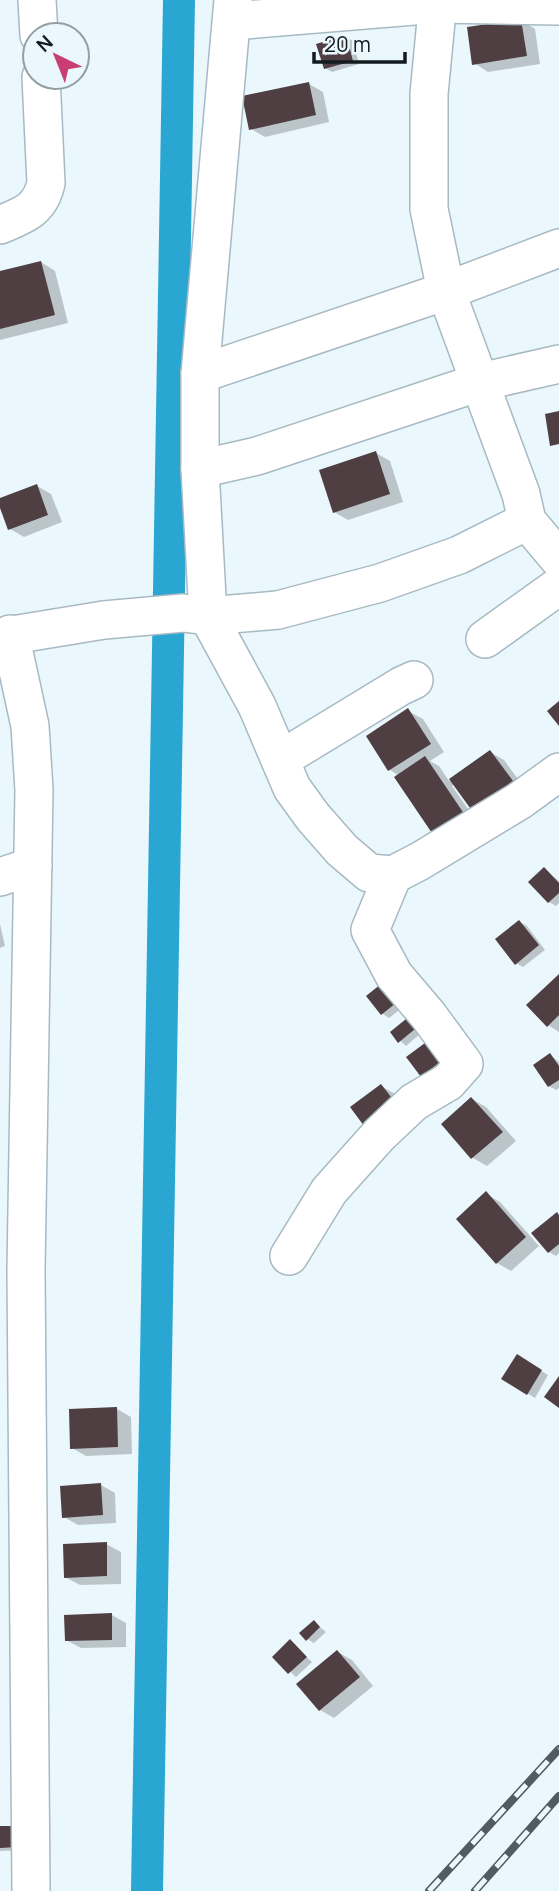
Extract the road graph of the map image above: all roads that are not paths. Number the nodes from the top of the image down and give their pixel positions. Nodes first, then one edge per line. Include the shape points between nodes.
1 (37, 0) edge
2 (438, 2) edge
3 (559, 6) edge
4 (233, 10) edge
5 (38, 21) edge
6 (42, 91) edge
7 (0, 225) edge
8 (559, 248) edge
9 (446, 291) junction
10 (559, 364) edge
11 (200, 374) junction
12 (480, 382) junction
13 (200, 469) junction
14 (527, 521) junction
15 (559, 559) edge
16 (559, 586) edge
17 (195, 615) junction
18 (5, 636) edge
19 (485, 639) dead end
20 (414, 681) dead end
21 (15, 730) edge
22 (281, 759) junction
23 (559, 772) edge
24 (16, 871) edge
25 (393, 875) junction
26 (15, 1009) edge
27 (289, 1256) dead end
28 (13, 1274) edge
29 (14, 1421) edge
30 (14, 1558) edge
31 (26, 1886) edge

1 - 5 street
2 - 3 street
2 - 4 street
2 - 9 street via 429,94 429,209
4 - 11 street
6 - 7 street via 43,195 22,216
8 - 9 street
9 - 11 street
9 - 12 street
10 - 12 street
11 - 13 street
12 - 13 street via 257,456
12 - 14 street
13 - 17 street
14 - 15 street
14 - 17 street via 459,555 380,583 278,610
16 - 19 street
17 - 18 street via 104,620
17 - 22 street via 251,695
18 - 21 street
20 - 22 street
21 - 24 street via 34,790
22 - 25 street via 302,803 342,850 369,873
23 - 25 street via 484,823
24 - 26 street
25 - 27 street via 370,930 394,975 464,1063 448,1082 414,1102 379,1135 329,1191
26 - 28 street
28 - 29 street
29 - 30 street
30 - 31 street

